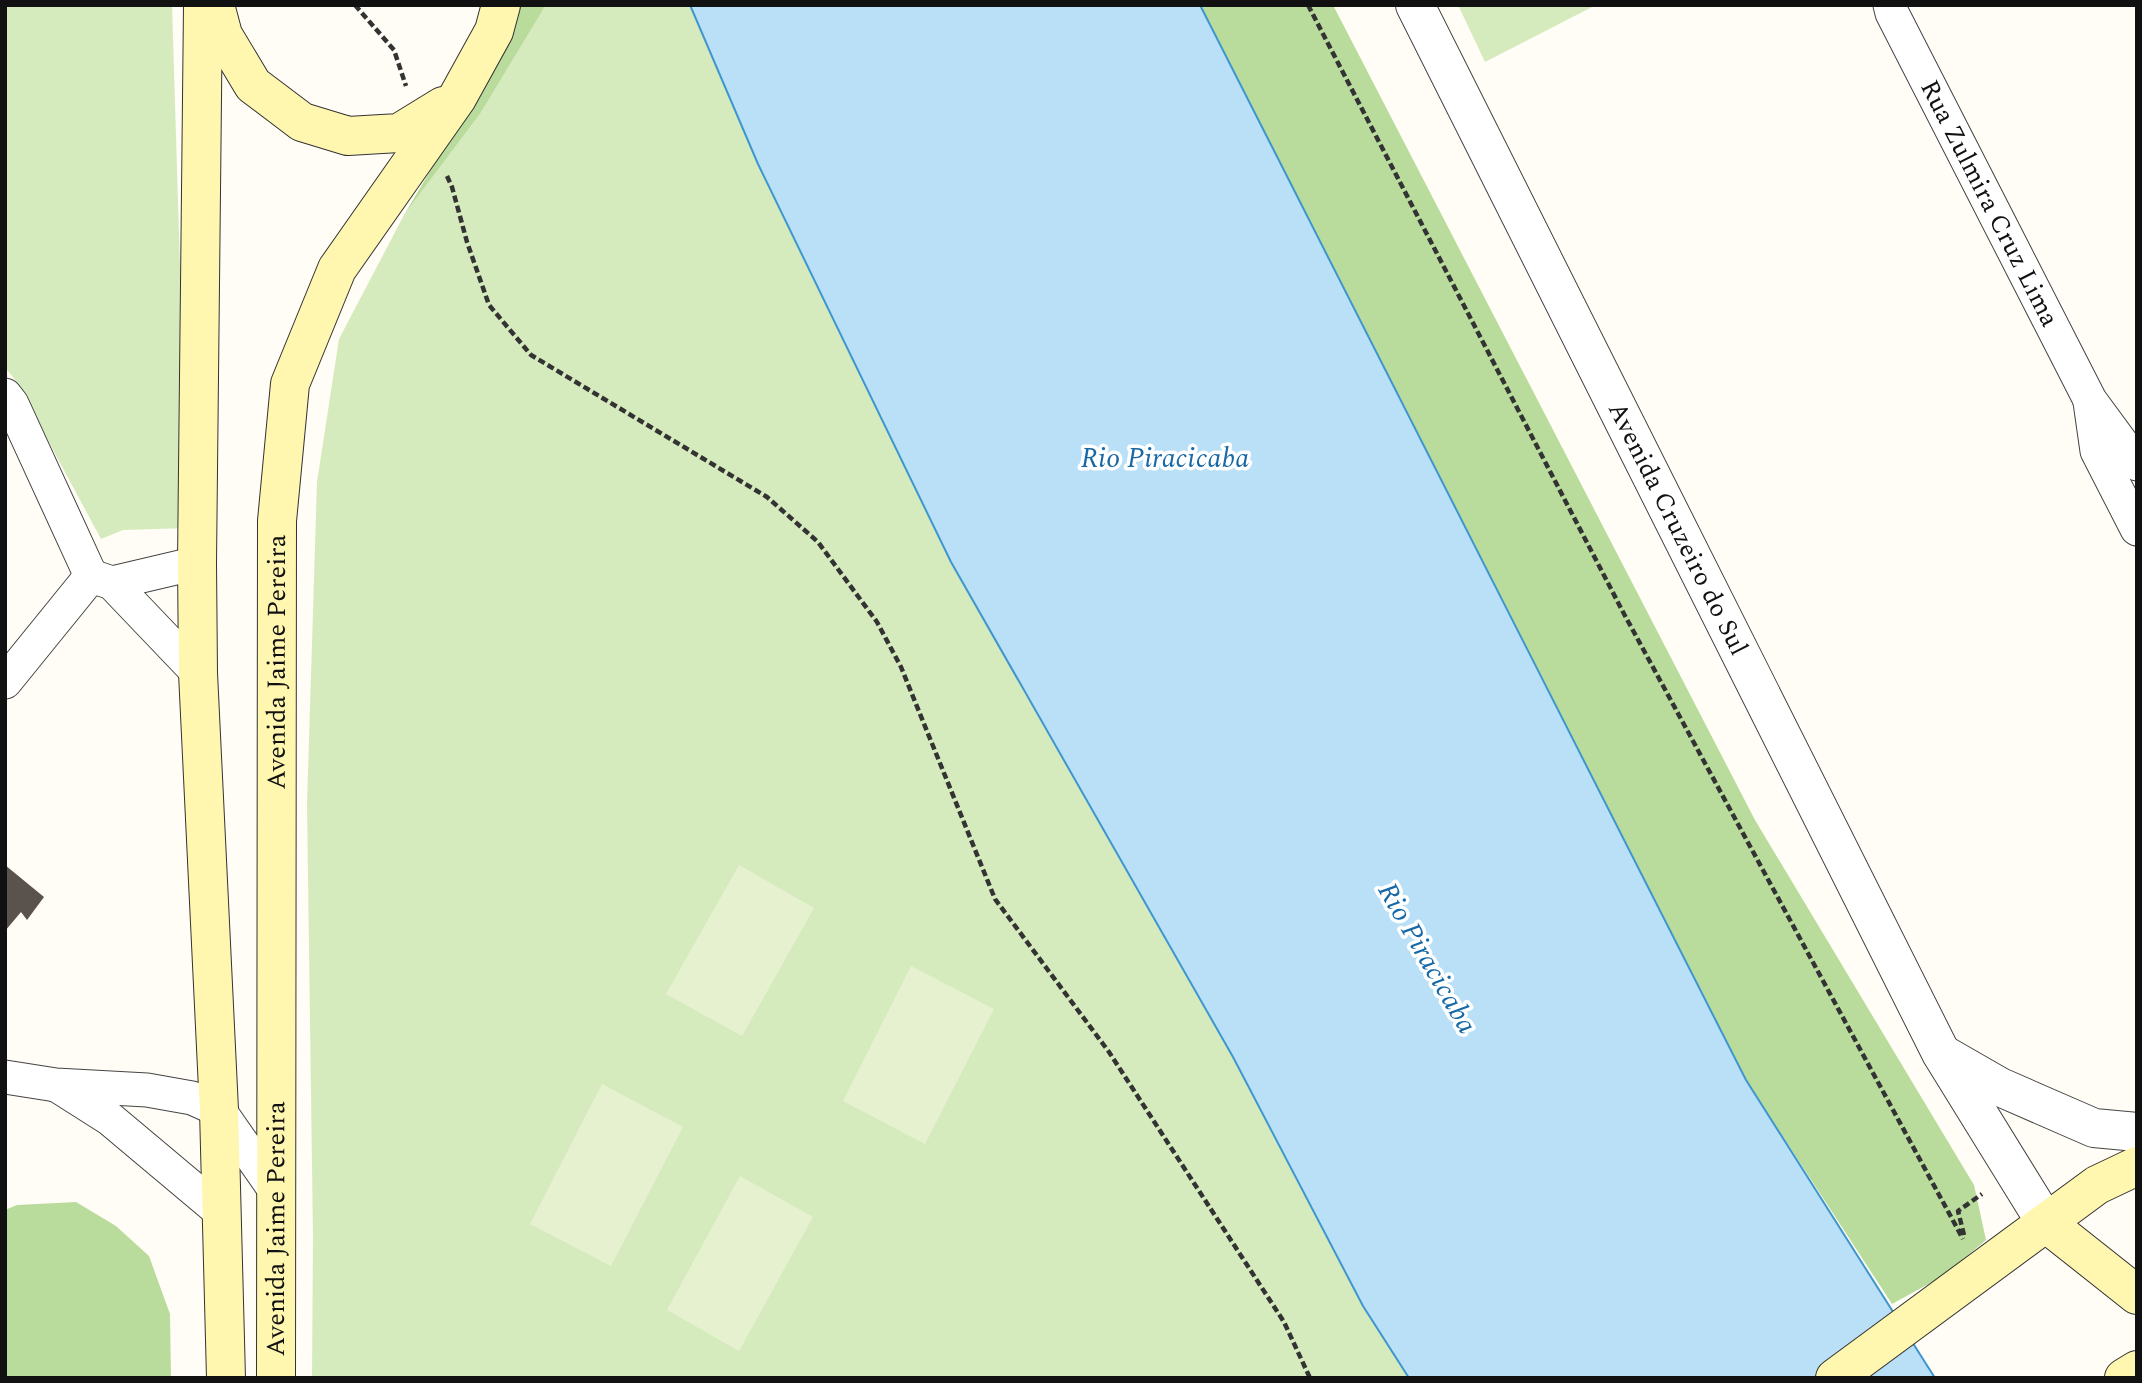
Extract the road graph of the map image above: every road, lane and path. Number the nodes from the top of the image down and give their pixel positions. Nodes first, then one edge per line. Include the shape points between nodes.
1 (203, 5) edge
2 (215, 5) edge
3 (355, 5) edge
4 (501, 5) edge
5 (1308, 5) edge
6 (1415, 5) edge
7 (1890, 5) edge
8 (424, 130) junction
9 (5, 395) edge
10 (2090, 400) junction
11 (2137, 464) edge
12 (2137, 529) edge
13 (197, 564) junction
14 (102, 579) junction
15 (198, 673) junction
16 (5, 682) edge
17 (1941, 1053) junction
18 (5, 1077) edge
19 (56, 1085) junction
20 (219, 1110) junction
21 (2137, 1132) edge
22 (2137, 1166) edge
23 (2014, 1171) junction
24 (277, 1193) junction
25 (222, 1213) junction
26 (2046, 1223) junction
27 (2137, 1295) edge
28 (2137, 1370) edge
29 (226, 1378) edge
30 (276, 1378) edge
31 (1310, 1378) edge
32 (1835, 1378) edge
33 (2124, 1378) edge

1 - 13 main road, Avenida Jaime Pereira
2 - 8 main road via 223,35 253,85 302,122 348,136
3 - 8 path via 394,50
4 - 8 main road, Avenida Jaime Pereira via 494,31 457,98
5 - 23 path via 1623,612 1966,1244 1958,1211
6 - 17 street, Avenida Cruzeiro do Sul
7 - 10 street, Rua Zulmira Cruz Lima
8 - 24 main road, Avenida Jaime Pereira via 337,270 290,384 277,521
8 - 31 path via 452,187 489,305 531,355 767,497 818,542 877,622 901,667 995,900 1109,1052 1284,1322
9 - 14 street
10 - 11 street, Rua Zulmira Cruz Lima
10 - 12 street, Rua Zulmira Cruz Lima via 2097,451
13 - 14 street
13 - 15 main road, Avenida Jaime Pereira
14 - 15 street
14 - 16 street
15 - 20 main road, Avenida Jaime Pereira
17 - 21 street via 2000,1087 2094,1128
17 - 23 street, Avenida Cruzeiro do Sul
18 - 19 street
19 - 20 street via 147,1090 192,1098
19 - 25 street via 110,1119
20 - 24 street
20 - 25 main road, Avenida Jaime Pereira
22 - 26 main road via 2097,1185
23 - 26 street, Avenida Cruzeiro do Sul
24 - 30 main road, Avenida Jaime Pereira
25 - 29 main road, Avenida Jaime Pereira
26 - 27 main road
26 - 32 main road
28 - 33 main road

